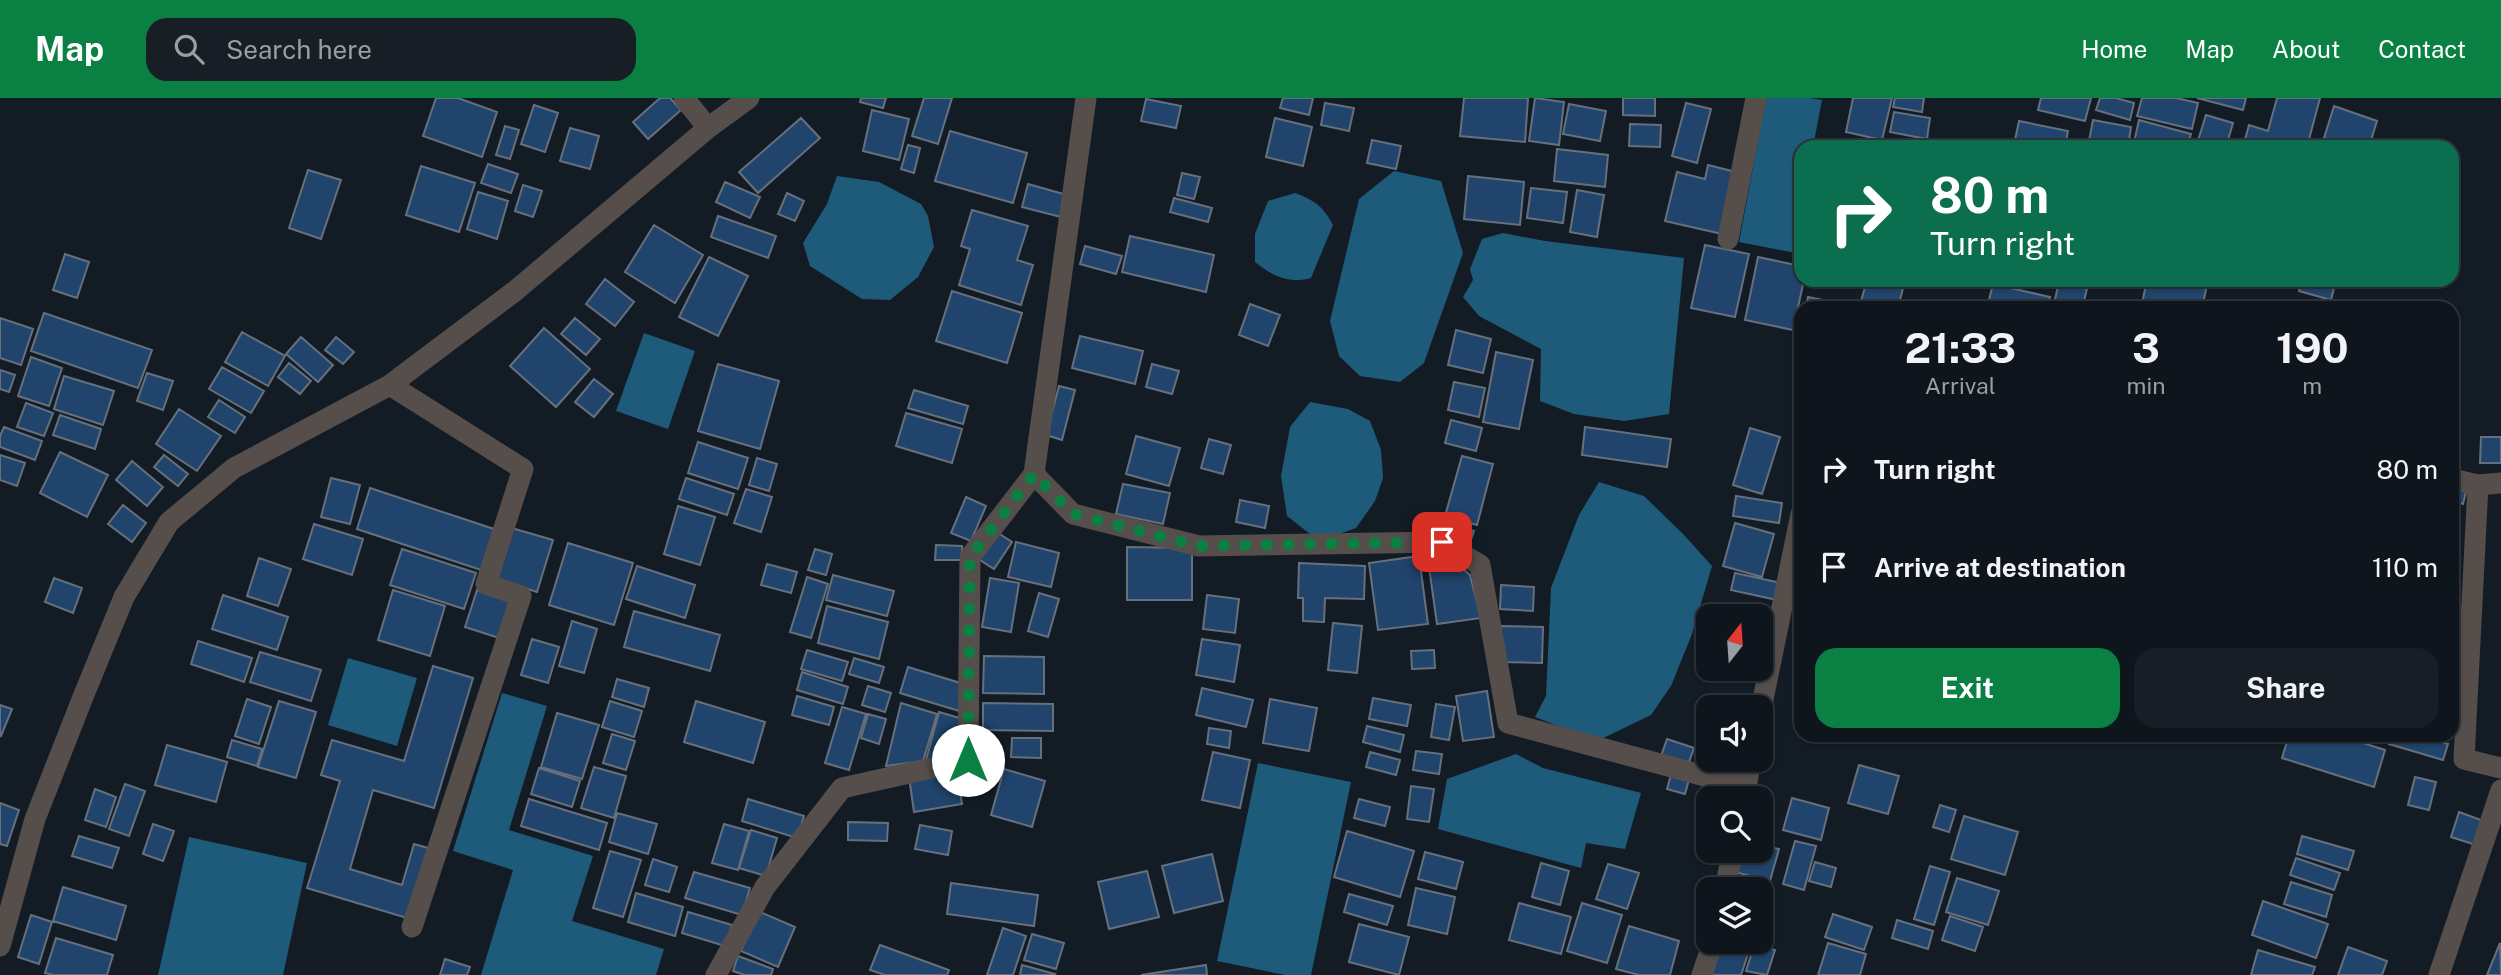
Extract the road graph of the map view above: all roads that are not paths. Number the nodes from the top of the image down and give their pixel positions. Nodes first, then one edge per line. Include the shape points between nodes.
1 (684, 98) edge
2 (750, 98) edge
3 (1086, 98) edge
4 (1756, 98) edge
5 (708, 128) junction
6 (1728, 239) dead end
7 (390, 385) junction
8 (1034, 474) junction
9 (2459, 481) edge
10 (2501, 483) edge
11 (2478, 485) junction
12 (1794, 548) edge
13 (1764, 695) edge
14 (2501, 768) edge
15 (1721, 786) edge
16 (2501, 790) edge
17 (412, 927) dead end
18 (0, 946) edge
19 (1709, 954) edge
20 (716, 975) edge
21 (1702, 975) edge
22 (2439, 975) edge

1 - 5 street
2 - 5 street
3 - 8 street
4 - 6 street
5 - 7 street via 515,291
7 - 17 street via 523,469 486,584 521,596
7 - 18 street via 234,468 169,522 124,597 83,697 35,819
8 - 15 street via 1073,514 1199,546 1442,542 1480,565 1508,723
8 - 20 street via 970,557 968,760 842,788 765,887
9 - 11 street
10 - 11 street
11 - 14 street via 2464,759
12 - 13 street
16 - 22 street
19 - 21 street

